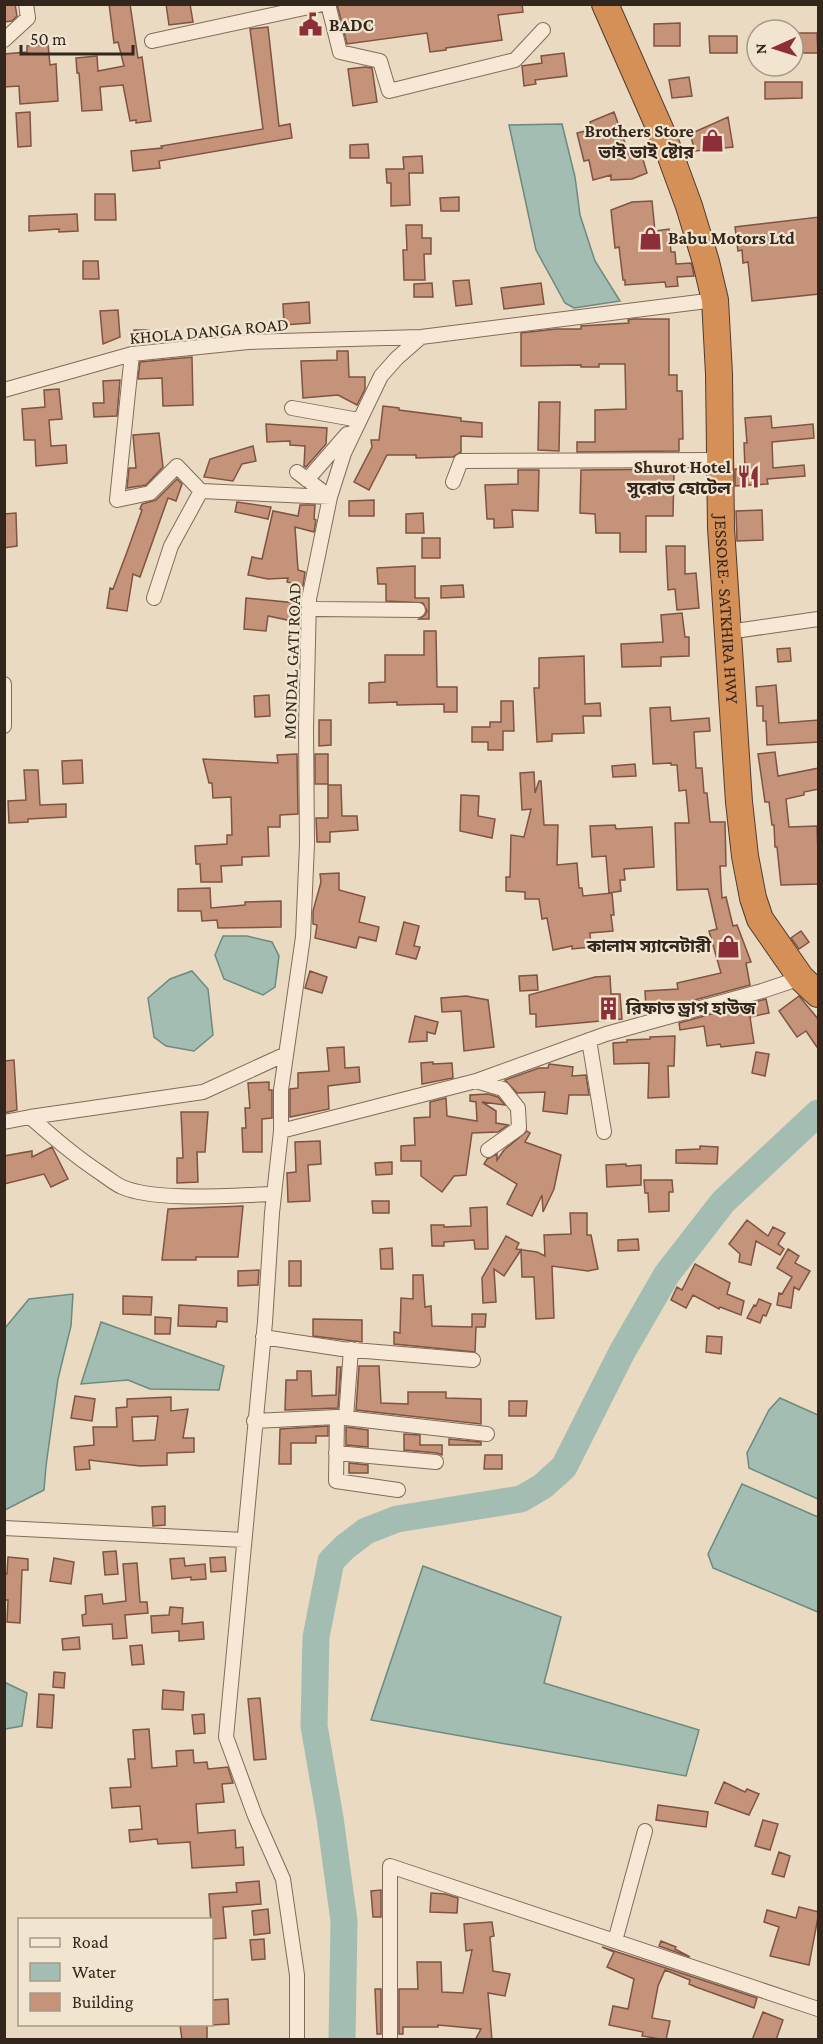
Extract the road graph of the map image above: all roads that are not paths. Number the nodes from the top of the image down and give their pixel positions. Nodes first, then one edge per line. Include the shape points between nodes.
1 (26, 4) edge
2 (323, 4) edge
3 (328, 4) edge
4 (605, 4) edge
5 (543, 30) dead end
6 (4, 40) edge
7 (152, 41) dead end
8 (715, 300) junction
9 (421, 337) junction
10 (132, 354) junction
11 (4, 390) edge
12 (292, 408) dead end
13 (359, 420) junction
14 (720, 460) junction
15 (453, 482) dead end
16 (201, 490) junction
17 (330, 497) junction
18 (154, 598) dead end
19 (316, 609) dead end
20 (418, 610) dead end
21 (819, 619) edge
22 (728, 632) junction
23 (4, 684) edge
24 (5, 710) edge
25 (4, 726) edge
26 (810, 986) edge
27 (589, 1040) junction
28 (286, 1054) junction
29 (476, 1081) junction
30 (30, 1117) junction
31 (4, 1122) edge
32 (281, 1131) junction
33 (604, 1132) dead end
34 (488, 1150) dead end
35 (274, 1194) junction
36 (263, 1337) junction
37 (351, 1349) junction
38 (473, 1360) dead end
39 (341, 1417) junction
40 (254, 1421) junction
41 (488, 1434) dead end
42 (336, 1453) junction
43 (435, 1462) dead end
44 (398, 1490) dead end
45 (4, 1528) edge
46 (244, 1540) junction
47 (645, 1831) dead end
48 (615, 1941) junction
49 (819, 2009) edge
50 (297, 2040) edge
51 (390, 2040) edge

1 - 6 street via 28,18
2 - 7 street
3 - 5 street via 340,52 380,61 389,91 516,60
4 - 8 highway, JESSORE- SATKHIRA HWY via 664,138 689,206
8 - 9 street
8 - 14 highway, JESSORE- SATKHIRA HWY
9 - 10 street, KHOLA DANGA ROAD via 248,342
9 - 13 street, MONDAL GATI ROAD via 381,376
10 - 11 street, KHOLA DANGA ROAD
10 - 16 street via 117,500 150,493 177,466
12 - 13 street
13 - 17 street, MONDAL GATI ROAD
13 - 17 street via 302,476
14 - 15 street via 461,461
14 - 22 highway, JESSORE- SATKHIRA HWY
16 - 17 street
16 - 18 street via 171,546
17 - 28 street, MONDAL GATI ROAD via 309,599 303,936
19 - 20 street
21 - 22 street
22 - 26 highway, JESSORE- SATKHIRA HWY via 739,802 753,898 760,919
23 - 24 street
24 - 25 street
26 - 27 street via 762,991
27 - 29 street
27 - 33 street
28 - 30 street via 202,1092
28 - 32 street, MONDAL GATI ROAD
29 - 32 street
29 - 34 street via 503,1089 518,1108 519,1128
30 - 31 street
30 - 35 street via 121,1187 204,1196
32 - 35 street, MONDAL GATI ROAD
35 - 36 street, MONDAL GATI ROAD
36 - 37 street
36 - 40 street, MONDAL GATI ROAD
37 - 38 street
37 - 39 street
39 - 40 street
39 - 41 street
39 - 42 street
40 - 46 street, MONDAL GATI ROAD
42 - 43 street
42 - 44 street via 336,1481
45 - 46 street
46 - 50 street, MONDAL GATI ROAD via 226,1737 283,1879 297,1975
47 - 48 street
48 - 49 street
48 - 51 street via 390,1866

